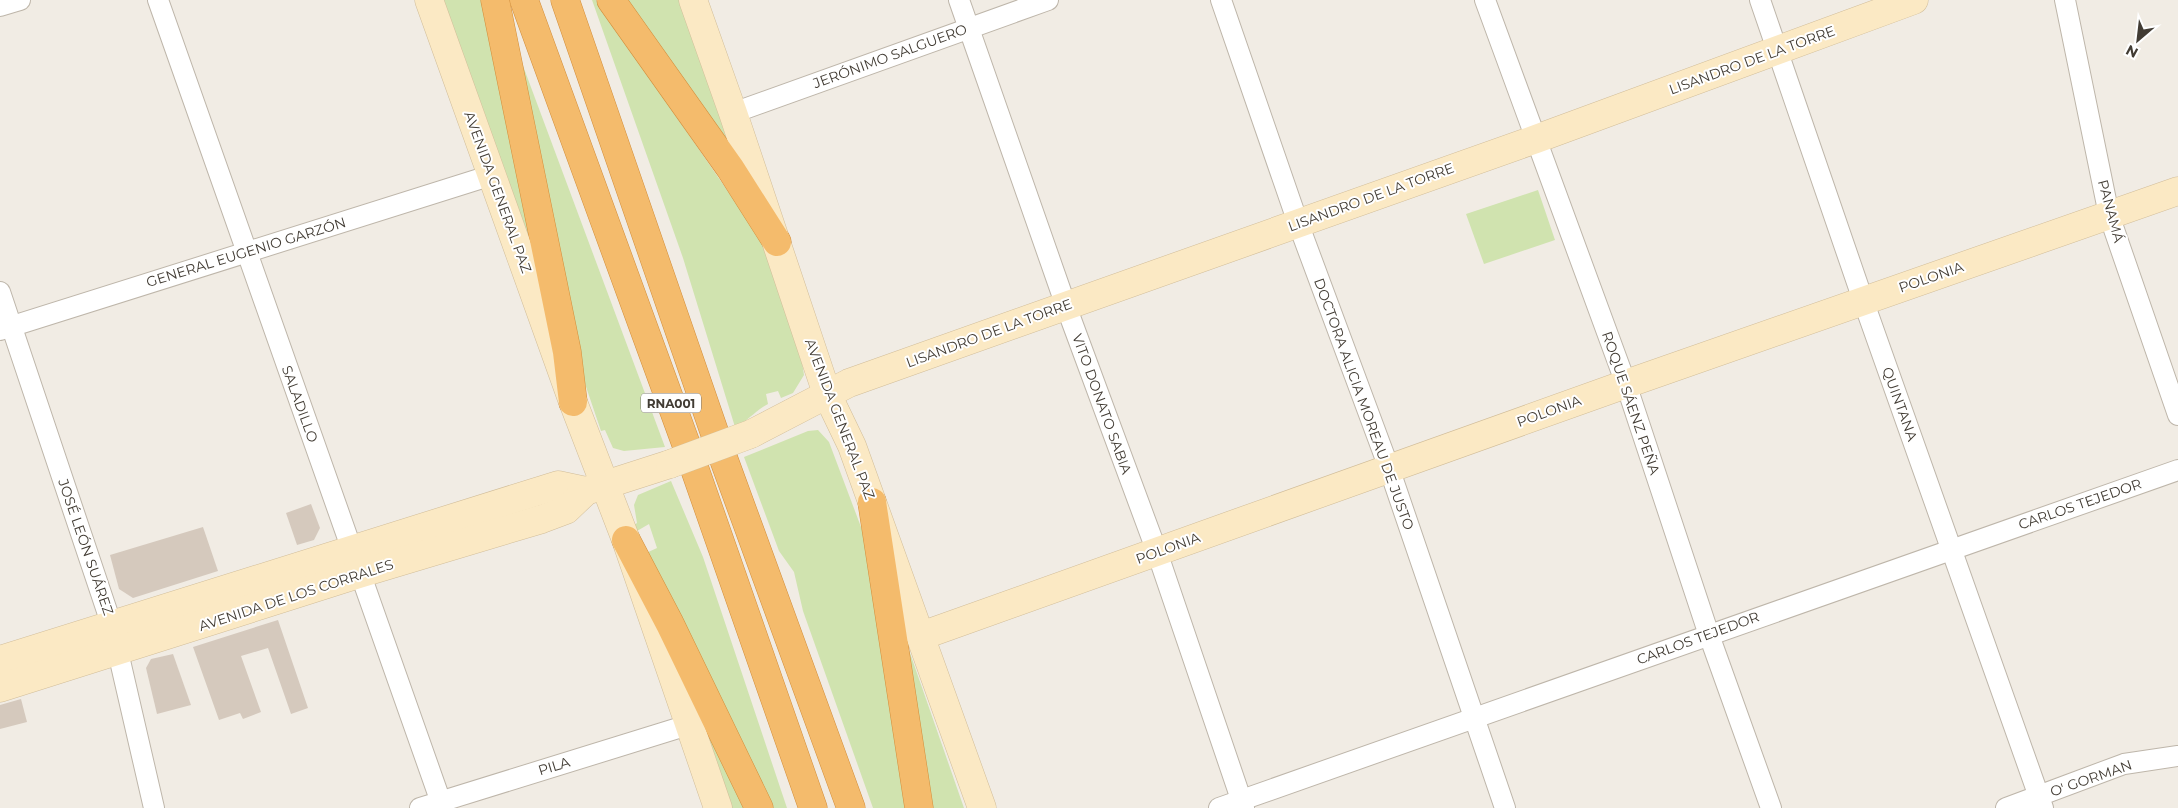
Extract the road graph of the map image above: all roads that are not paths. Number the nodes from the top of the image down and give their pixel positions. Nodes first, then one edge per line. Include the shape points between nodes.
1 (20, 0) edge
2 (158, 0) edge
3 (429, 0) edge
4 (495, 0) edge
5 (524, 0) edge
6 (566, 0) edge
7 (611, 0) edge
8 (693, 0) edge
9 (959, 0) edge
10 (1048, 0) edge
11 (1221, 0) edge
12 (1485, 0) edge
13 (1760, 0) edge
14 (1914, 0) edge
15 (2065, 0) edge
16 (0, 6) edge
17 (968, 27) junction
18 (1778, 50) junction
19 (734, 114) junction
20 (1536, 139) junction
21 (492, 175) junction
22 (2178, 191) edge
23 (2110, 215) junction
24 (1298, 223) junction
25 (777, 242) junction
26 (246, 252) junction
27 (0, 292) edge
28 (1863, 300) junction
29 (1066, 306) junction
30 (6, 328) edge
31 (1626, 384) junction
32 (827, 394) junction
33 (573, 402) junction
34 (2178, 415) edge
35 (1389, 468) junction
36 (2178, 470) edge
37 (595, 487) junction
38 (872, 502) junction
39 (626, 540) junction
40 (1952, 549) junction
41 (1157, 552) junction
42 (356, 562) junction
43 (1709, 634) junction
44 (921, 636) junction
45 (116, 638) junction
46 (0, 660) edge
47 (0, 688) edge
48 (1473, 718) junction
49 (688, 725) junction
50 (2178, 756) edge
51 (2041, 802) edge
52 (1242, 804) edge
53 (442, 805) edge
54 (154, 808) edge
55 (420, 808) edge
56 (718, 808) edge
57 (759, 808) edge
58 (812, 808) edge
59 (851, 808) edge
60 (920, 808) edge
61 (982, 808) edge
62 (1219, 808) edge
63 (1505, 808) edge
64 (1771, 808) edge
65 (2006, 808) edge

1 - 16 street
2 - 26 street, SALADILLO
3 - 21 street, AVENIDA GENERAL PAZ
4 - 33 highway via 567,352
5 - 58 highway, RNA001 via 682,435
6 - 59 highway, RNA001 via 724,460
7 - 25 highway via 730,168
8 - 19 street, AVENIDA GENERAL PAZ
9 - 17 street, VITO DONATO SABIA
10 - 17 street, JERÓNIMO SALGUERO
11 - 24 street, DOCTORA ALICIA MOREAU DE JUSTO
12 - 20 street, ROQUE SÁENZ PEÑA
13 - 18 street, QUINTANA
14 - 18 street, LISANDRO DE LA TORRE
15 - 23 street, PANAMÁ
17 - 19 street, JERÓNIMO SALGUERO
17 - 29 street, VITO DONATO SABIA
18 - 20 street, LISANDRO DE LA TORRE
18 - 28 street, QUINTANA
19 - 25 street, AVENIDA GENERAL PAZ
20 - 24 street, LISANDRO DE LA TORRE
20 - 31 street, ROQUE SÁENZ PEÑA
21 - 26 street, GENERAL EUGENIO GARZÓN
21 - 33 street, AVENIDA GENERAL PAZ
22 - 23 street, POLONIA
23 - 28 street, POLONIA
23 - 34 street, PANAMÁ
24 - 29 street, LISANDRO DE LA TORRE
24 - 35 street, DOCTORA ALICIA MOREAU DE JUSTO
25 - 32 street, AVENIDA GENERAL PAZ
26 - 30 street, GENERAL EUGENIO GARZÓN
26 - 42 street, SALADILLO
27 - 30 street, JOSÉ LEÓN SUÁREZ
28 - 31 street, POLONIA
28 - 40 street, QUINTANA
29 - 32 street, LISANDRO DE LA TORRE
29 - 41 street, VITO DONATO SABIA
30 - 45 street, JOSÉ LEÓN SUÁREZ
31 - 35 street, POLONIA
31 - 43 street, ROQUE SÁENZ PEÑA
32 - 37 street, AVENIDA DE LOS CORRALES, bridge via 751,434
32 - 38 street, AVENIDA GENERAL PAZ via 852,446
33 - 37 street, AVENIDA GENERAL PAZ
35 - 41 street, POLONIA
35 - 48 street, DOCTORA ALICIA MOREAU DE JUSTO
36 - 40 street, CARLOS TEJEDOR
37 - 39 street, AVENIDA GENERAL PAZ
37 - 42 street, AVENIDA DE LOS CORRALES via 558,485
38 - 44 street, AVENIDA GENERAL PAZ
38 - 60 highway
39 - 49 street, AVENIDA GENERAL PAZ
39 - 57 highway
40 - 43 street, CARLOS TEJEDOR
40 - 51 street, QUINTANA
41 - 44 street, POLONIA
41 - 52 street, VITO DONATO SABIA
42 - 45 street, AVENIDA DE LOS CORRALES
42 - 53 street, SALADILLO
43 - 48 street, CARLOS TEJEDOR
43 - 64 street, ROQUE SÁENZ PEÑA
44 - 61 street, AVENIDA GENERAL PAZ
45 - 46 street, AVENIDA DE LOS CORRALES
45 - 47 street, AVENIDA DE LOS CORRALES
45 - 54 street, JOSÉ LEÓN SUÁREZ
48 - 52 street, CARLOS TEJEDOR
48 - 63 street, DOCTORA ALICIA MOREAU DE JUSTO
49 - 53 street, PILA
49 - 56 street, AVENIDA GENERAL PAZ
50 - 51 street, O' GORMAN via 2124,764
51 - 65 street, O' GORMAN
52 - 62 street, CARLOS TEJEDOR
53 - 55 street, PILA

